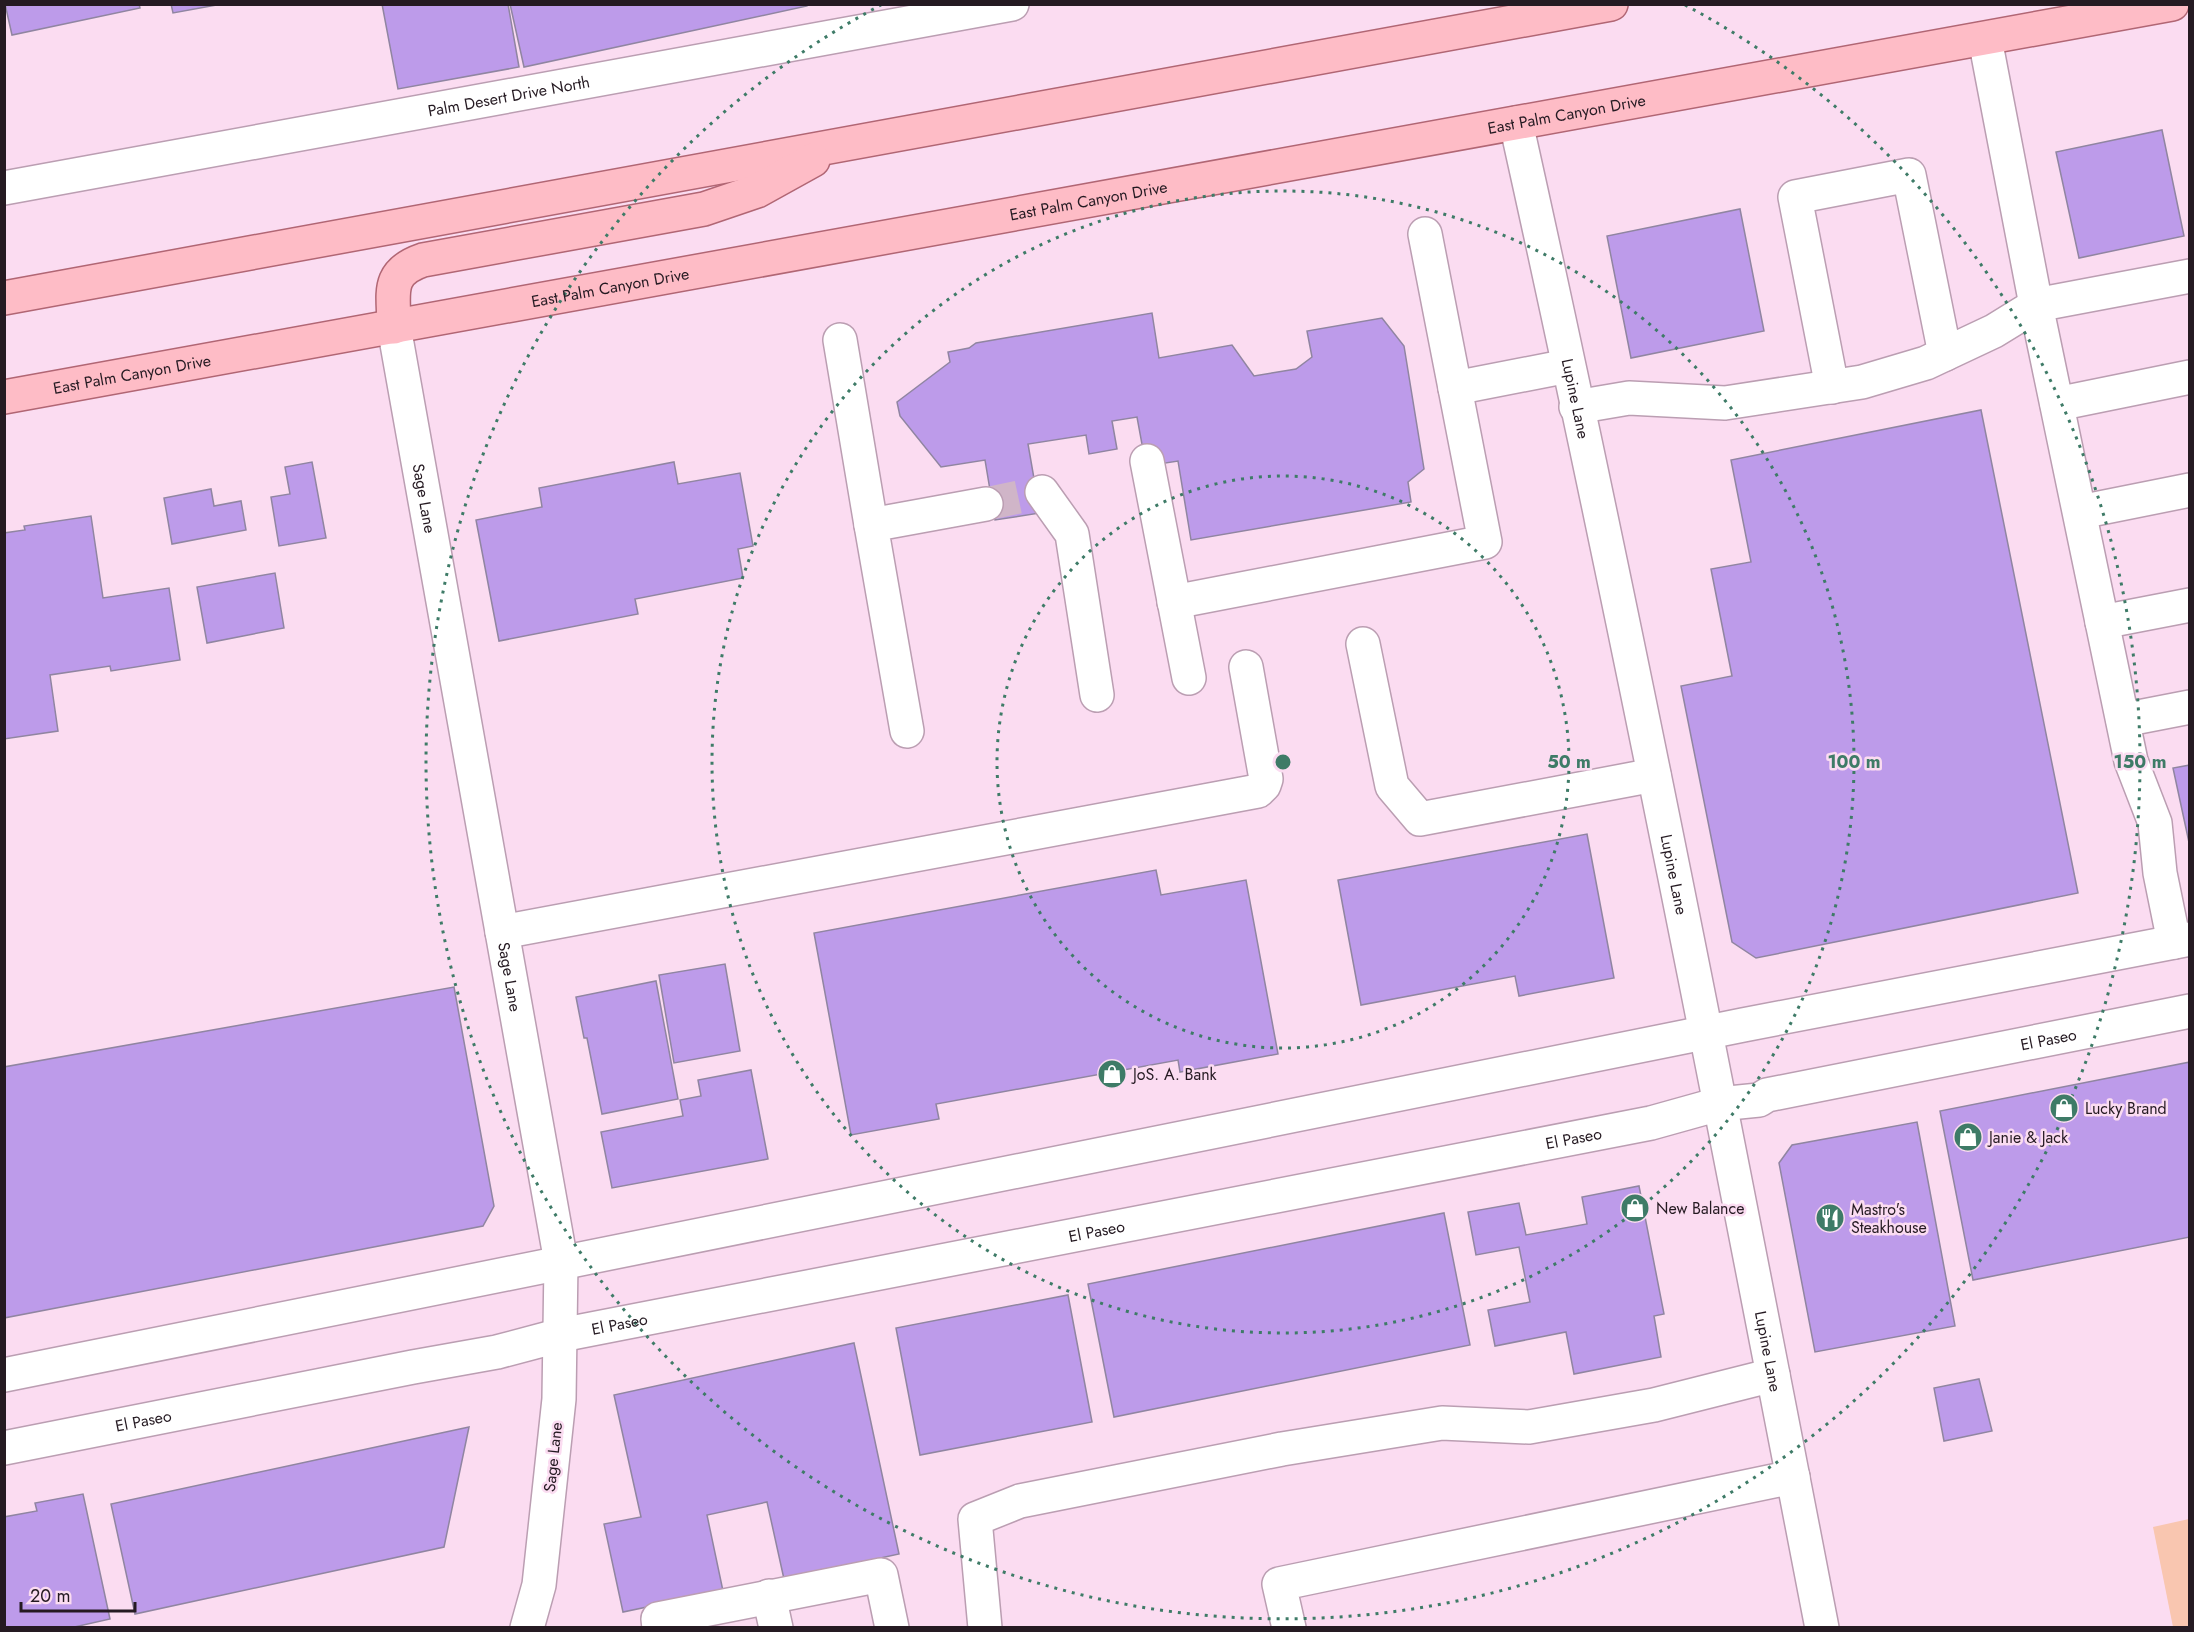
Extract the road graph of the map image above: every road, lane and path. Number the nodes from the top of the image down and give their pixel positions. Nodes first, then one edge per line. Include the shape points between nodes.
1 (1012, 4) edge
2 (1611, 4) edge
3 (2172, 4) edge
4 (1985, 39) junction
5 (1516, 123) junction
6 (838, 146) junction
7 (4, 188) edge
8 (1425, 234) dead end
9 (2190, 276) edge
10 (4, 298) edge
11 (2037, 305) junction
12 (394, 327) junction
13 (840, 340) dead end
14 (1945, 354) junction
15 (1568, 366) junction
16 (2190, 377) edge
17 (1832, 387) junction
18 (1455, 388) junction
19 (4, 397) edge
20 (2057, 404) junction
21 (1576, 407) junction
22 (1147, 461) dead end
23 (2190, 490) edge
24 (1042, 492) dead end
25 (986, 504) tunnel mouth
26 (2080, 512) junction
27 (871, 525) junction
28 (1174, 602) junction
29 (2190, 605) edge
30 (2102, 622) junction
31 (1363, 644) dead end
32 (1246, 667) dead end
33 (1189, 678) dead end
34 (1097, 695) dead end
35 (2190, 707) edge
36 (2123, 720) junction
37 (907, 731) dead end
38 (1654, 775) junction
39 (502, 932) junction
40 (2182, 940) edge
41 (2190, 1011) edge
42 (1705, 1033) junction
43 (1719, 1104) junction
44 (561, 1262) junction
45 (561, 1335) junction
46 (4, 1375) edge
47 (1773, 1375) junction
48 (4, 1448) edge
49 (1793, 1477) junction
50 (769, 1596) junction
51 (527, 1628) edge
52 (659, 1628) edge
53 (776, 1628) edge
54 (892, 1628) edge
55 (985, 1628) edge
56 (1289, 1628) edge
57 (1822, 1628) edge

1 - 7 street, Palm Desert Drive North
2 - 6 main road
3 - 4 main road, East Palm Canyon Drive
4 - 5 main road, East Palm Canyon Drive
4 - 11 street
5 - 12 main road, East Palm Canyon Drive
5 - 15 street, Lupine Lane
6 - 10 main road
6 - 12 main road via 757,191 704,209 410,264 399,272 394,285
8 - 18 street
9 - 11 street
11 - 14 street
11 - 20 street
12 - 19 main road, East Palm Canyon Drive
12 - 39 street, Sage Lane
13 - 27 street
14 - 17 street via 1862,382
14 - 17 street via 1909,175 1795,197
15 - 18 street
15 - 21 street, Lupine Lane
16 - 20 street
17 - 21 street via 1725,403 1629,398
18 - 28 street via 1485,542
20 - 26 street
21 - 38 street, Lupine Lane
22 - 28 street
23 - 26 street
24 - 34 street via 1072,534
25 - 27 street
26 - 30 street
27 - 37 street
28 - 33 street
29 - 30 street
30 - 36 street
31 - 38 street via 1392,786 1420,819
32 - 39 street via 1266,778 1258,791
35 - 36 street
36 - 40 street via 2132,761 2155,823 2160,873
38 - 42 street, Lupine Lane
39 - 44 street, Sage Lane
40 - 42 street
41 - 43 street, El Paseo via 1767,1095 1759,1100
42 - 43 street, Lupine Lane
42 - 44 street
43 - 45 street, El Paseo via 1640,1125
43 - 47 street, Lupine Lane
44 - 45 street, Sage Lane
44 - 46 street
45 - 48 street, El Paseo via 497,1352
45 - 51 street, Sage Lane via 559,1400 539,1585
47 - 49 street, Lupine Lane
47 - 55 street via 1654,1405 1529,1427 1442,1423 1282,1449 1020,1501 975,1519
49 - 56 street via 1279,1584
49 - 57 street, Lupine Lane
50 - 52 street via 658,1619
50 - 53 street
50 - 54 street via 880,1575

